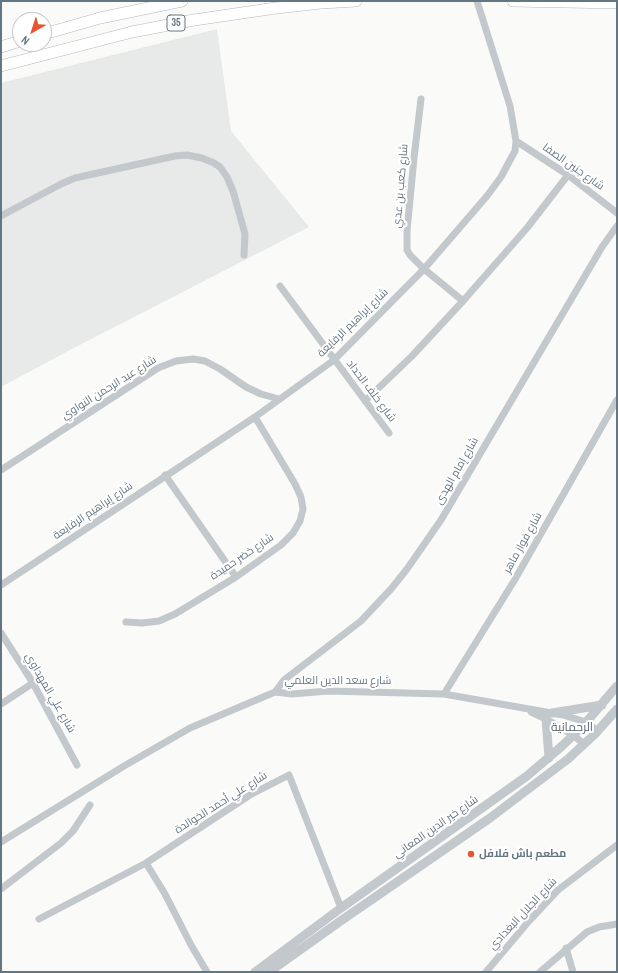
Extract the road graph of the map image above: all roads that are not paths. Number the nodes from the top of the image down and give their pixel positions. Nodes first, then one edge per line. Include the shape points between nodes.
1 (182, 1) edge
2 (356, 1) edge
3 (477, 1) edge
4 (513, 1) edge
5 (617, 3) edge
6 (143, 5) edge
7 (52, 32) edge
8 (12, 44) edge
9 (1, 47) edge
10 (1, 66) edge
11 (421, 99) dead end
12 (516, 141) junction
13 (568, 175) junction
14 (617, 213) edge
15 (1, 216) edge
16 (617, 226) edge
17 (244, 255) dead end
18 (424, 269) junction
19 (280, 286) dead end
20 (463, 301) junction
21 (334, 360) junction
22 (279, 399) junction
23 (617, 400) edge
24 (365, 402) junction
25 (255, 417) junction
26 (389, 433) dead end
27 (1, 470) edge
28 (165, 475) junction
29 (236, 577) junction
30 (1, 585) edge
31 (126, 622) dead end
32 (1, 633) edge
33 (33, 683) junction
34 (617, 686) edge
35 (275, 692) junction
36 (444, 694) junction
37 (1, 704) edge
38 (602, 705) junction
39 (617, 709) edge
40 (549, 716) junction
41 (586, 722) junction
42 (598, 731) junction
43 (574, 735) junction
44 (584, 744) junction
45 (548, 758) junction
46 (78, 765) dead end
47 (90, 805) dead end
48 (1, 842) edge
49 (617, 845) edge
50 (146, 863) junction
51 (1, 889) edge
52 (342, 908) junction
53 (39, 919) dead end
54 (617, 924) edge
55 (566, 948) junction
56 (207, 972) edge
57 (255, 972) edge
58 (270, 972) edge
59 (486, 972) edge
60 (540, 972) edge
61 (573, 972) edge

1 - 6 highway, 35
2 - 10 highway, 35 via 276,8 194,20 132,32
3 - 12 street, شارع إبراهيم الرفايعة via 510,106
4 - 5 highway
6 - 7 highway, 35
8 - 9 highway
11 - 18 street, شارع كعب بن عدي via 406,245 410,255
12 - 13 street, شارع جنين الصفا
12 - 18 street, شارع إبراهيم الرفايعة via 515,151 501,177
13 - 14 street, شارع جنين الصفا
13 - 20 street via 527,228
15 - 17 street via 75,178 187,155 214,163 227,177 245,234
16 - 35 street, شارع إمام الهدى via 602,247 441,520 407,569 361,621 284,680
18 - 20 street, شارع كعب بن عدي
18 - 21 street, شارع إبراهيم الرفايعة
19 - 21 street, شارع خلف الحداد
20 - 24 street
21 - 22 street, شارع إبراهيم الرفايعة
21 - 24 street, شارع خلف الحداد
22 - 25 street, شارع إبراهيم الرفايعة
22 - 27 street, شارع عبد الرحمن النواوي via 246,387 205,361 176,361 158,368
23 - 36 street, شارع فواز ماهر via 514,582
24 - 26 street, شارع خلف الحداد
25 - 28 street, شارع إبراهيم الرفايعة
25 - 29 street, شارع خضر حميدة via 296,484 303,509 293,533 281,545
28 - 29 street
28 - 30 street, شارع إبراهيم الرفايعة
29 - 31 street, شارع خضر حميدة via 159,621
32 - 33 street, شارع علي المهداوي
33 - 37 street
33 - 46 street, شارع علي المهداوي
34 - 38 street, شارع خير الدين المعاني
35 - 36 street, شارع سعد الدين العلمي via 292,694 328,690
35 - 48 street, شارع سعد الدين العلمي via 190,728
36 - 40 street, شارع سعد الدين العلمي via 522,708
38 - 40 street
38 - 41 street, شارع خير الدين المعاني
39 - 42 street, شارع خير الدين المعاني
40 - 41 street
40 - 43 street
40 - 45 street
41 - 42 street
41 - 43 street, شارع خير الدين المعاني
42 - 44 street, شارع خير الدين المعاني
43 - 44 street
43 - 45 street, شارع خير الدين المعاني
44 - 58 street, شارع خير الدين المعاني via 490,818
45 - 52 street, شارع خير الدين المعاني via 468,819
47 - 51 street via 73,831 61,843
49 - 59 street, شارع الجلال البغدادي via 558,890
50 - 52 street, شارع علي أحمد الخوالدة via 250,795 289,775
50 - 53 street, شارع علي أحمد الخوالدة
50 - 56 street
52 - 57 street, شارع خير الدين المعاني
54 - 55 street via 587,932
55 - 60 street
55 - 61 street

